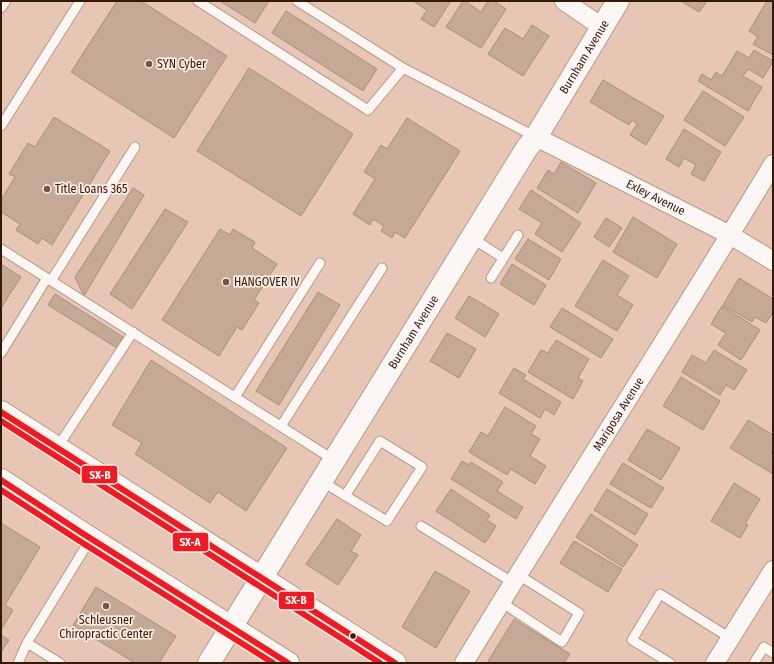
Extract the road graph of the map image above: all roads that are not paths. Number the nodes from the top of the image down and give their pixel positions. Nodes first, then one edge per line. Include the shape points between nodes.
1 (6, 1) edge
2 (80, 1) edge
3 (198, 1) edge
4 (297, 1) edge
5 (564, 1) edge
6 (618, 1) edge
7 (1, 8) edge
8 (602, 27) junction
9 (403, 68) junction
10 (1, 126) edge
11 (536, 137) junction
12 (135, 148) dead end
13 (773, 164) edge
14 (518, 234) dead end
15 (730, 234) junction
16 (472, 238) junction
17 (1, 249) edge
18 (504, 258) junction
19 (773, 261) edge
20 (320, 263) dead end
21 (382, 268) dead end
22 (491, 278) dead end
23 (49, 279) junction
24 (133, 332) junction
25 (1, 353) edge
26 (235, 397) junction
27 (1, 412) edge
28 (281, 426) junction
29 (57, 448) junction
30 (334, 460) junction
31 (1, 480) edge
32 (321, 481) junction
33 (345, 496) junction
34 (421, 526) dead end
35 (91, 538) junction
36 (773, 570) edge
37 (260, 578) junction
38 (515, 578) junction
39 (501, 602) junction
40 (230, 626) junction
41 (730, 638) junction
42 (27, 643) junction
43 (773, 653) edge
44 (18, 663) edge
45 (60, 663) edge
46 (209, 663) edge
47 (288, 663) edge
48 (395, 663) edge
49 (464, 663) edge
50 (670, 663) edge
51 (715, 663) edge
52 (754, 663) edge

1 - 7 lane
2 - 10 lane
3 - 9 lane via 368,110
4 - 9 lane
5 - 8 street
6 - 8 main road, Burnham Avenue
8 - 11 main road, Burnham Avenue
9 - 11 lane
11 - 15 street, Exley Avenue
11 - 16 main road, Burnham Avenue
12 - 23 lane
13 - 15 street, Mariposa Avenue
14 - 18 lane
15 - 19 street, Exley Avenue
15 - 38 street, Mariposa Avenue
16 - 18 lane
16 - 30 main road, Burnham Avenue
17 - 23 lane
18 - 22 lane
20 - 26 lane
21 - 28 lane
23 - 24 lane
23 - 25 lane
24 - 26 lane
24 - 29 lane
26 - 28 lane
27 - 29 main road
28 - 30 lane
29 - 37 main road
30 - 32 main road, Burnham Avenue
31 - 35 main road
32 - 33 lane
32 - 37 main road, Burnham Avenue
33 - 33 lane via 387,521 422,467 380,441
34 - 38 lane
35 - 40 main road
35 - 42 lane
36 - 41 street
37 - 40 main road, Burnham Avenue
37 - 48 main road
38 - 39 street, Mariposa Avenue
38 - 39 lane via 579,613 562,642
39 - 49 street, Mariposa Avenue
40 - 46 main road, Burnham Avenue
40 - 47 main road
41 - 50 lane via 660,594 632,640
41 - 51 street
42 - 44 lane
42 - 45 lane
43 - 52 lane via 764,647

